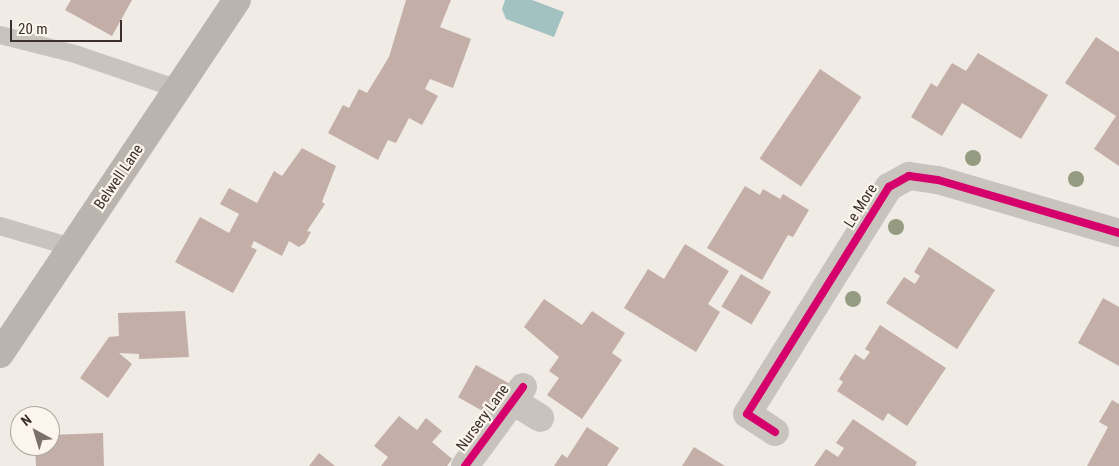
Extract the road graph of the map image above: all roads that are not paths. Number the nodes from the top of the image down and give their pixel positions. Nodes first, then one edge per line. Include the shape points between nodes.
1 (237, 0) edge
2 (0, 35) edge
3 (178, 88) junction
4 (0, 226) edge
5 (1119, 233) edge
6 (72, 247) junction
7 (0, 354) edge
8 (540, 418) dead end
9 (775, 432) dead end
10 (465, 466) edge

1 - 3 main road, Belwell Lane
2 - 3 lane via 75,54
3 - 6 main road, Belwell Lane
4 - 6 lane
5 - 9 street, Le More via 938,180 909,176 889,187 747,414
6 - 7 main road, Belwell Lane
8 - 10 street, Nursery Lane via 518,394

